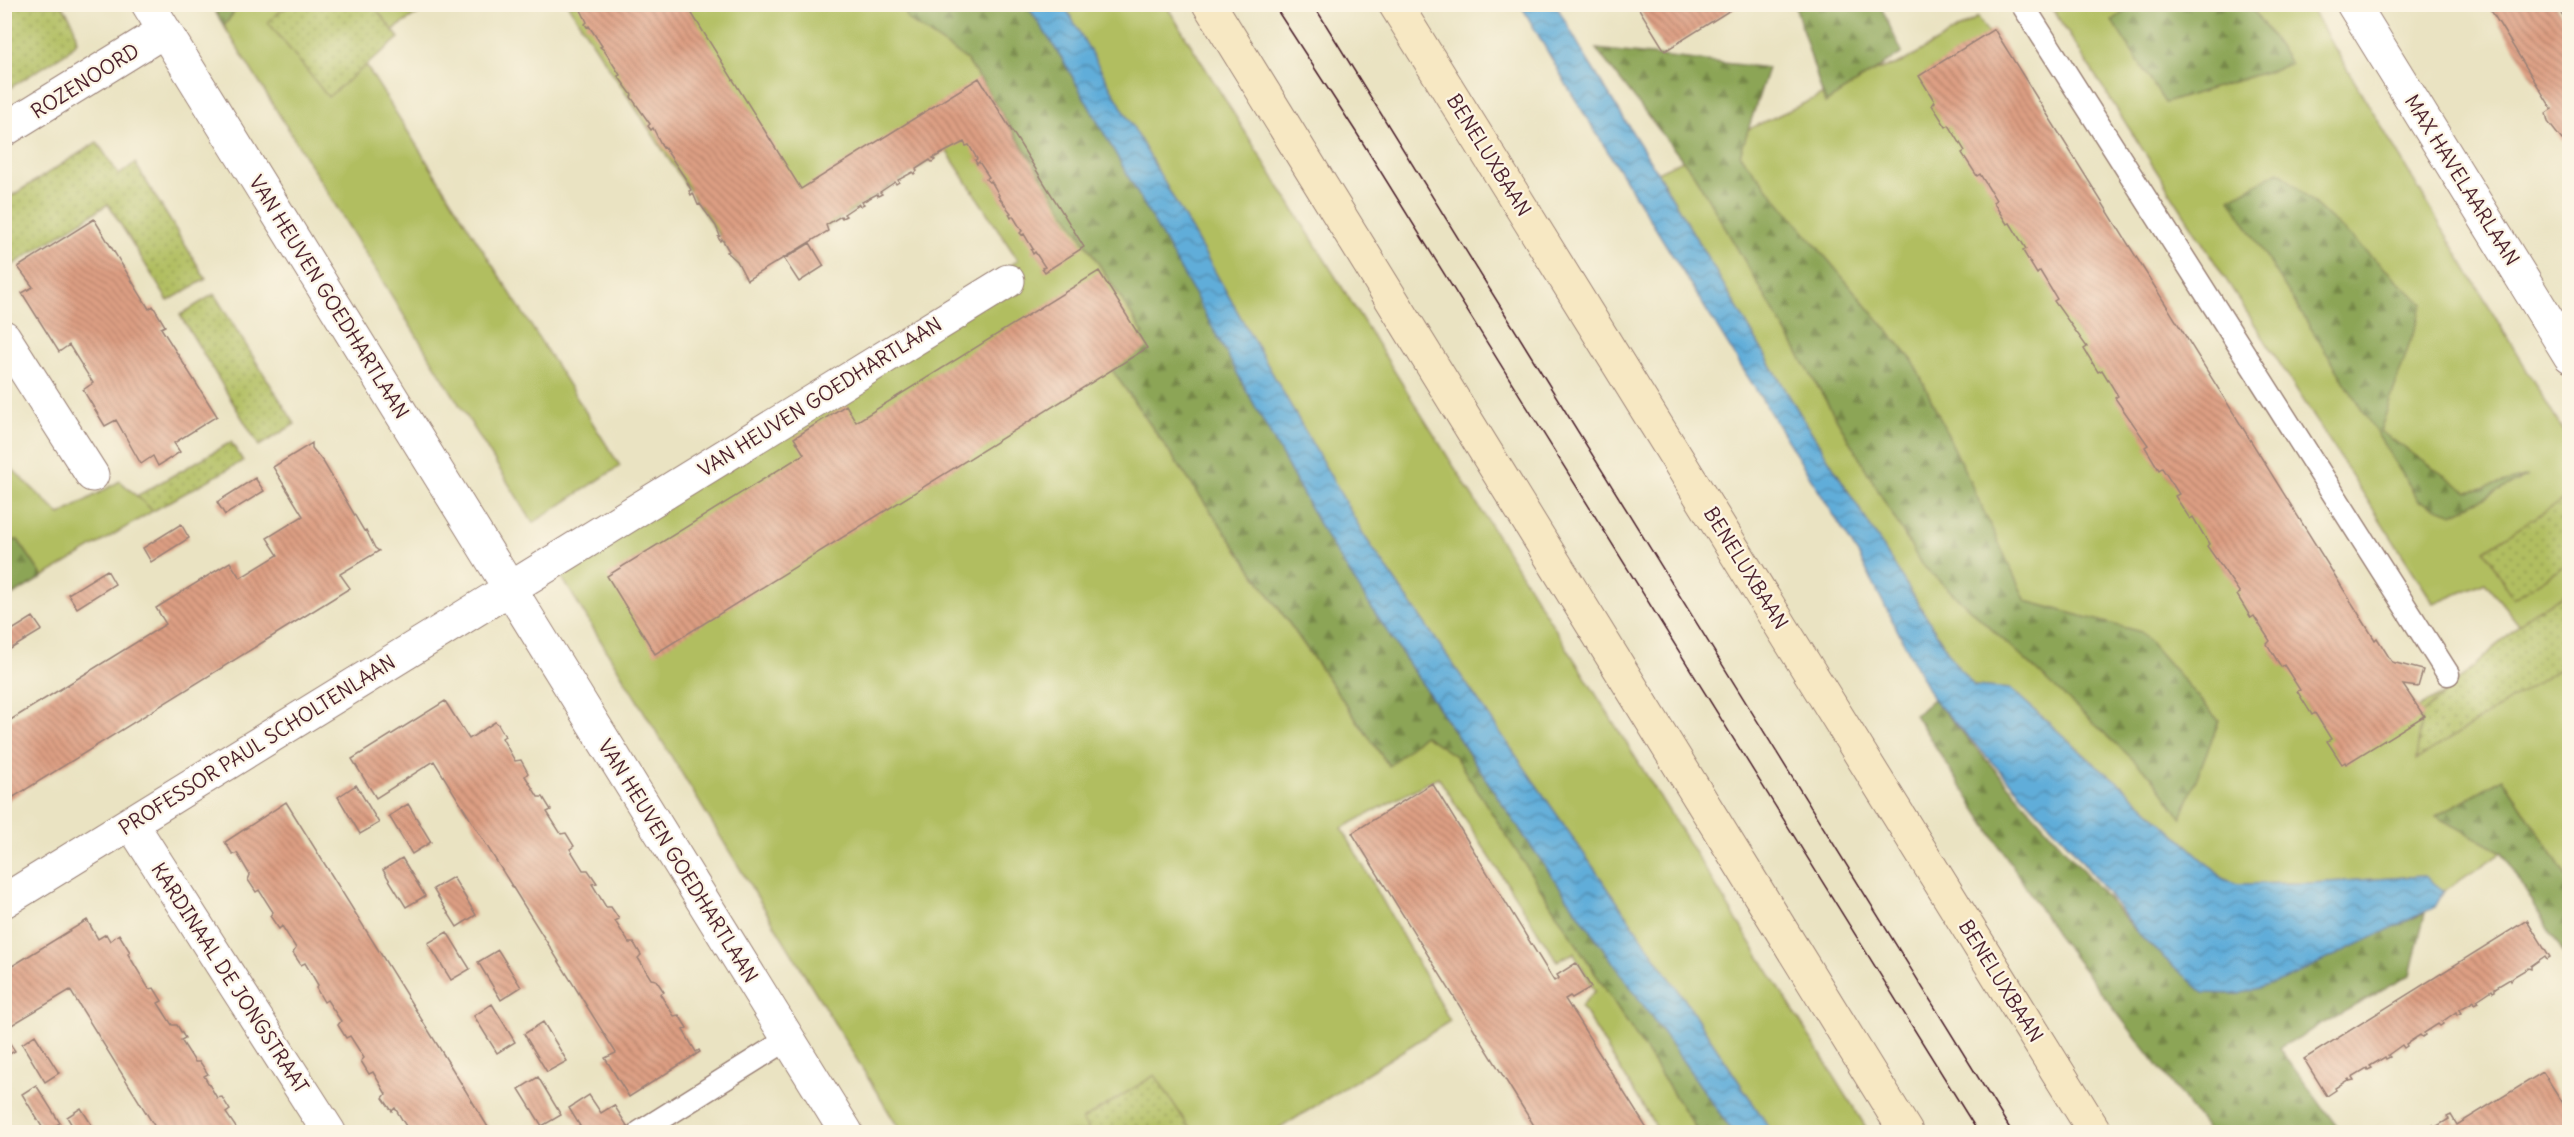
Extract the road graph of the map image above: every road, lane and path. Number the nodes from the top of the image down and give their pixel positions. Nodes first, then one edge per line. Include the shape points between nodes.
1 (1209, 4) edge
2 (1395, 4) edge
3 (2022, 4) edge
4 (2353, 4) edge
5 (156, 18) edge
6 (4, 130) edge
7 (1008, 281) dead end
8 (4, 337) edge
9 (2570, 356) edge
10 (92, 474) dead end
11 (509, 589) junction
12 (2448, 674) dead end
13 (131, 823) junction
14 (4, 901) edge
15 (788, 1039) junction
16 (329, 1132) edge
17 (640, 1132) edge
18 (846, 1132) edge
19 (1906, 1132) edge
20 (2095, 1132) edge

1 - 19 main road
2 - 20 main road, BENELUXBAAN
3 - 12 lane
4 - 9 street, MAX HAVELAARLAAN
5 - 6 street, ROZENOORD
5 - 11 street, VAN HEUVEN GOEDHARTLAAN
7 - 11 street, VAN HEUVEN GOEDHARTLAAN
8 - 10 street
11 - 13 street, PROFESSOR PAUL SCHOLTENLAAN
11 - 15 street, VAN HEUVEN GOEDHARTLAAN
13 - 14 street, PROFESSOR PAUL SCHOLTENLAAN
13 - 16 street, KARDINAAL DE JONGSTRAAT
15 - 17 lane
15 - 18 street, VAN HEUVEN GOEDHARTLAAN

